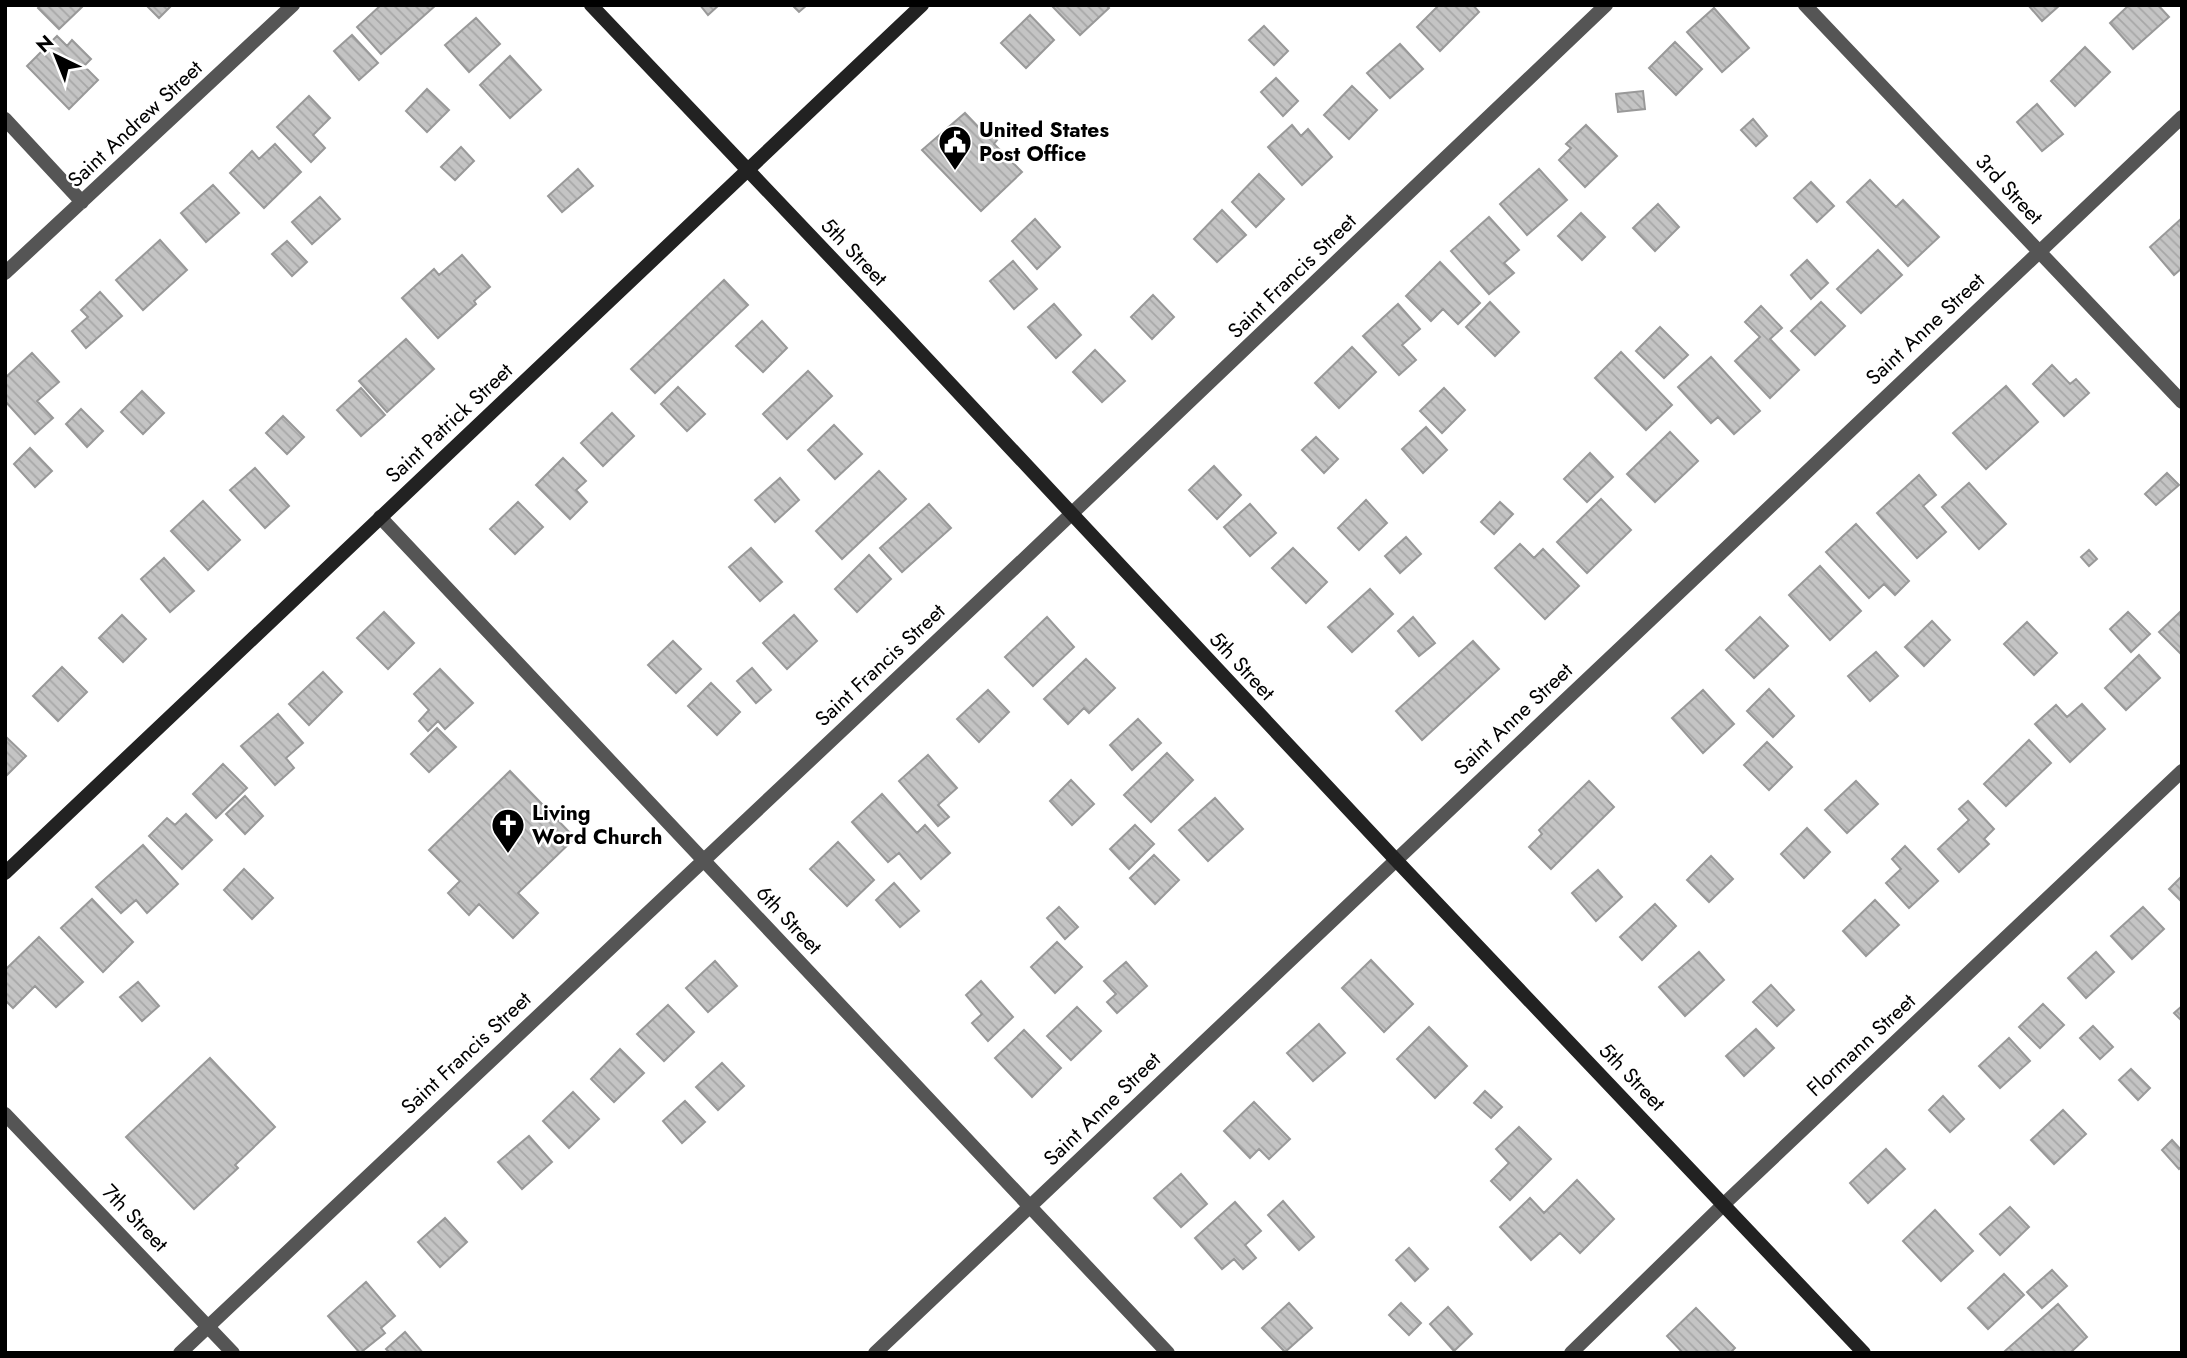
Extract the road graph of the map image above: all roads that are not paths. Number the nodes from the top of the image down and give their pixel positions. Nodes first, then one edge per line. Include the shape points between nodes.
1 (293, 5) edge
2 (592, 5) edge
3 (922, 5) edge
4 (1606, 5) edge
5 (1805, 5) edge
6 (2182, 117) edge
7 (5, 119) edge
8 (747, 170) junction
9 (82, 202) junction
10 (2038, 251) junction
11 (5, 273) edge
12 (2182, 402) edge
13 (1072, 514) junction
14 (380, 517) junction
15 (2182, 771) edge
16 (1395, 859) junction
17 (703, 860) junction
18 (5, 873) edge
19 (5, 1114) edge
20 (1724, 1204) junction
21 (1030, 1207) junction
22 (208, 1326) junction
23 (180, 1353) edge
24 (233, 1353) edge
25 (875, 1353) edge
26 (1168, 1353) edge
27 (1572, 1353) edge
28 (1864, 1353) edge

1 - 9 street, Saint Andrew Street
2 - 8 main road, 5th Street
3 - 8 main road, Saint Patrick Street
4 - 13 street, Saint Francis Street
5 - 10 street, 3rd Street
6 - 10 street, Saint Anne Street
7 - 9 street
8 - 13 main road, 5th Street
8 - 14 main road, Saint Patrick Street
9 - 11 street, Saint Andrew Street
10 - 12 street, 3rd Street
10 - 16 street, Saint Anne Street
13 - 16 main road, 5th Street
13 - 17 street, Saint Francis Street
14 - 17 street, 6th Street
14 - 18 main road, Saint Patrick Street
15 - 20 street, Flormann Street
16 - 20 main road, 5th Street
16 - 21 street, Saint Anne Street
17 - 21 street, 6th Street
17 - 22 street, Saint Francis Street
19 - 22 street, 7th Street
20 - 27 street, Flormann Street
20 - 28 main road, 5th Street
21 - 25 street, Saint Anne Street
21 - 26 street, 6th Street
22 - 23 street, Saint Francis Street
22 - 24 street, 7th Street

